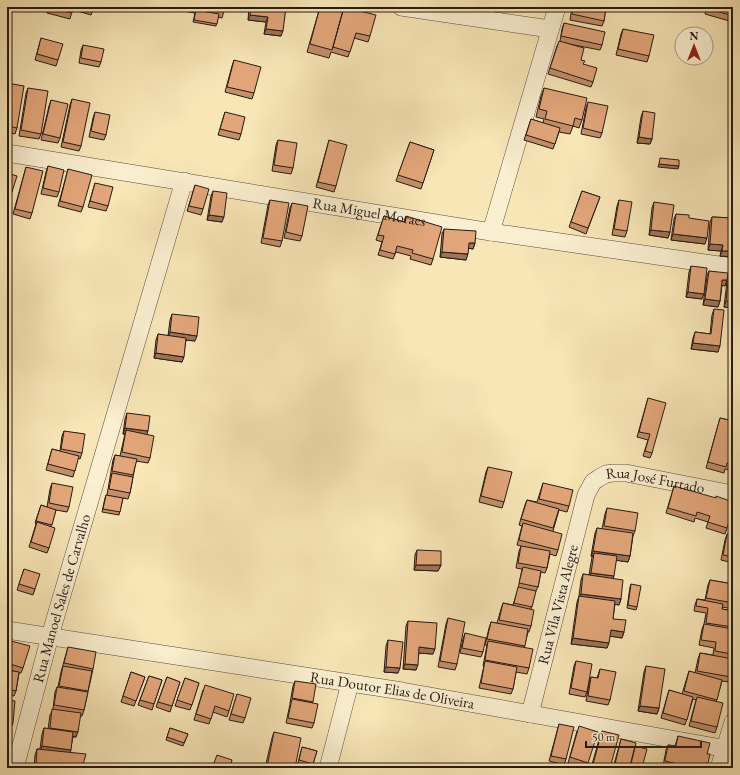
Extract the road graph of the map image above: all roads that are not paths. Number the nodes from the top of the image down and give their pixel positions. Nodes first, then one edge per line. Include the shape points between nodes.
1 (401, 7) edge
2 (557, 7) edge
3 (550, 29) junction
4 (7, 153) edge
5 (184, 181) junction
6 (491, 232) junction
7 (733, 266) edge
8 (733, 494) edge
9 (586, 495) joint
10 (7, 630) edge
11 (50, 636) junction
12 (350, 683) junction
13 (530, 714) junction
14 (733, 722) edge
15 (729, 749) edge
16 (15, 768) edge
17 (328, 768) edge
18 (719, 768) edge

1 - 3 street
2 - 3 street
3 - 6 street
4 - 5 street, Rua Miguel Moraes
5 - 6 street, Rua Miguel Moraes
5 - 11 street, Rua Manoel Sales de Carvalho
6 - 7 street, Rua Miguel Moraes
8 - 9 street, Rua José Furtado via 626,473 613,473 593,482
9 - 13 street, Rua Vila Vista Alegre
10 - 11 street, Rua Doutor Elias de Oliveira
11 - 12 street, Rua Doutor Elias de Oliveira
11 - 16 street, Rua Manoel Sales de Carvalho
12 - 13 street, Rua Doutor Elias de Oliveira
12 - 17 street
13 - 15 street, Rua Doutor Elias de Oliveira
14 - 15 street
15 - 18 street

